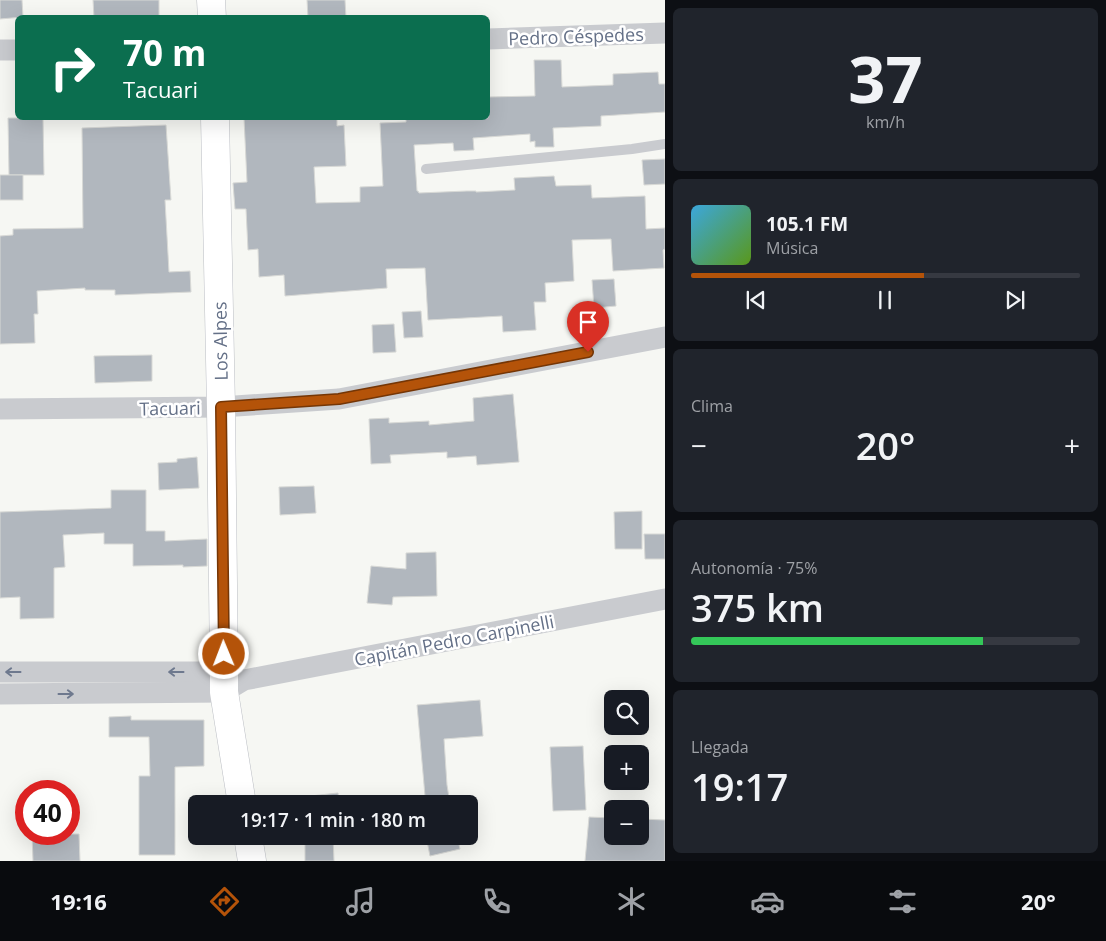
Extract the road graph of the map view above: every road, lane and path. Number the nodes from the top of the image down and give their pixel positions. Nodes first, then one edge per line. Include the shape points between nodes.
1 (212, 0) edge
2 (212, 15) edge
3 (665, 34) edge
4 (490, 39) edge
5 (0, 50) edge
6 (15, 50) edge
7 (215, 120) edge
8 (665, 144) edge
9 (426, 169) dead end
10 (665, 337) edge
11 (221, 407) junction
12 (0, 409) edge
13 (665, 599) edge
14 (0, 672) edge
15 (39, 672) junction
16 (231, 681) junction
17 (0, 694) edge
18 (38, 694) junction
19 (241, 795) edge
20 (249, 845) edge
21 (252, 861) edge

1 - 2 street
3 - 4 street, Pedro Céspedes
5 - 6 street
7 - 11 street, Los Alpes
8 - 9 lane
10 - 11 street, Tacuari via 339,399
11 - 12 street, Tacuari
11 - 16 street, Los Alpes
13 - 16 street, Capitán Pedro Carpinelli
15 -> 14 street, Capitán Pedro Carpinelli
16 -> 15 street, Capitán Pedro Carpinelli
15 - 18 street
18 -> 16 street, Capitán Pedro Carpinelli
16 - 19 street, Los Alpes
17 - 18 street, Capitán Pedro Carpinelli
20 - 21 street

